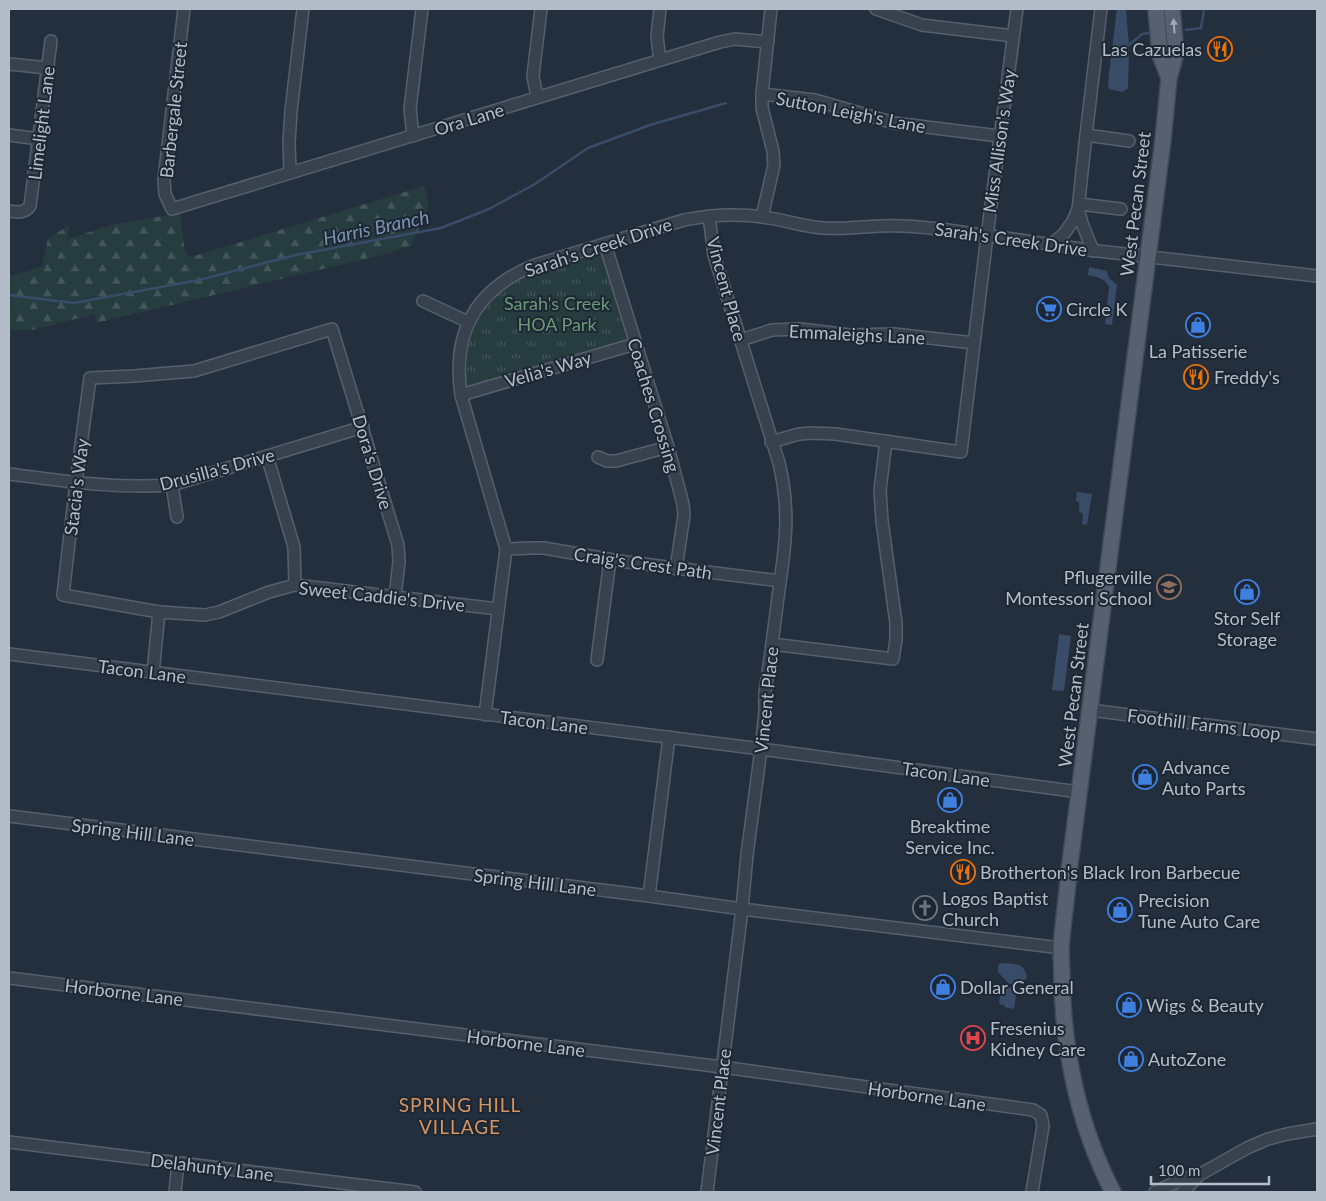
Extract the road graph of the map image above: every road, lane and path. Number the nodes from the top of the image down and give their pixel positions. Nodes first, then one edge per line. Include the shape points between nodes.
1 (184, 9) edge
2 (303, 9) edge
3 (422, 9) edge
4 (541, 9) edge
5 (660, 9) edge
6 (772, 9) edge
7 (876, 9) edge
8 (1017, 9) edge
9 (1101, 9) edge
10 (1156, 9) edge
11 (1172, 9) edge
12 (1013, 36) junction
13 (51, 41) dead end
14 (768, 42) junction
15 (660, 60) junction
16 (9, 64) edge
17 (48, 68) junction
18 (1169, 78) junction
19 (762, 94) junction
20 (537, 97) junction
21 (9, 135) edge
22 (413, 136) junction
23 (999, 136) junction
24 (1086, 136) junction
25 (39, 139) junction
26 (1129, 141) dead end
27 (290, 173) junction
28 (1079, 206) junction
29 (172, 209) joint
30 (1121, 209) dead end
31 (9, 211) edge
32 (708, 216) junction
33 (762, 217) junction
34 (987, 236) junction
35 (605, 244) junction
36 (1051, 244) junction
37 (1093, 251) junction
38 (1147, 257) junction
39 (1317, 276) edge
40 (423, 301) dead end
41 (468, 322) junction
42 (332, 329) joint
43 (741, 340) junction
44 (974, 343) junction
45 (635, 344) junction
46 (461, 395) junction
47 (363, 427) junction
48 (886, 441) junction
49 (771, 442) junction
50 (668, 447) junction
51 (267, 456) junction
52 (598, 457) dead end
53 (9, 474) edge
54 (76, 482) junction
55 (172, 485) junction
56 (177, 517) dead end
57 (506, 549) junction
58 (610, 560) junction
59 (676, 569) junction
60 (780, 581) junction
61 (295, 585) junction
62 (62, 595) joint
63 (395, 596) junction
64 (498, 609) junction
65 (159, 612) junction
66 (772, 644) junction
67 (9, 654) edge
68 (597, 660) dead end
69 (153, 672) junction
70 (1090, 710) junction
71 (485, 715) junction
72 (669, 738) junction
73 (1317, 738) edge
74 (761, 749) junction
75 (1079, 792) junction
76 (9, 816) edge
77 (649, 896) junction
78 (742, 909) junction
79 (1061, 948) junction
80 (9, 978) edge
81 (722, 1067) junction
82 (1317, 1129) edge
83 (9, 1142) edge
84 (178, 1163) junction
85 (1199, 1175) junction
86 (174, 1192) edge
87 (415, 1192) edge
88 (707, 1192) edge
89 (1032, 1192) edge
90 (1113, 1192) edge
91 (1155, 1192) edge
92 (1182, 1192) edge

1 - 29 street, Barbergale Street via 164,179 165,194
2 - 27 street via 291,111
3 - 22 street via 410,109
4 - 20 street via 533,76
5 - 15 street via 657,38
6 - 14 street
7 - 12 street via 922,25
8 - 12 street, Miss Allison's Way
9 - 24 street
10 - 18 main road, West Pecan Street via 1160,55
18 -> 11 main road, West Pecan Street via 1176,53
12 - 23 street, Miss Allison's Way
13 - 17 street, Limelight Lane
14 - 15 street, Ora Lane via 735,39
14 - 19 street
15 - 20 street, Ora Lane
16 - 17 street
17 - 25 street, Limelight Lane
18 - 38 main road, West Pecan Street
19 - 23 street, Sutton Leigh's Lane via 815,100 894,123
19 - 33 street via 774,165
20 - 22 street, Ora Lane
21 - 25 street
22 - 27 street, Ora Lane
23 - 34 street, Miss Allison's Way
24 - 26 street
24 - 28 street
25 - 31 street, Limelight Lane via 30,206 22,212
27 - 29 street, Ora Lane
28 - 30 street
28 - 36 street via 1073,221
28 - 37 street
32 - 33 street, Sarah's Creek Drive
32 - 35 street, Sarah's Creek Drive
32 - 43 street, Vincent Place via 714,255
33 - 34 street, Sarah's Creek Drive via 809,227 901,226
34 - 36 street, Sarah's Creek Drive
34 - 44 street, Miss Allison's Way
35 - 41 street, Sarah's Creek Drive via 534,265 513,275 484,299
35 - 45 street, Coaches Crossing
36 - 37 street, Sarah's Creek Drive
37 - 38 street, Sarah's Creek Drive
38 - 39 street, Sarah's Creek Drive
38 - 70 main road, West Pecan Street
40 - 41 street
41 - 46 street, Sarah's Creek Drive via 459,361
42 - 47 street, Dora's Drive
42 - 54 street, Stacia's Way via 194,371 90,378
43 - 44 street, Emmaleighs Lane via 772,330 800,329 894,334
43 - 49 street, Vincent Place
44 - 48 street, Miss Allison's Way via 961,452
45 - 46 street, Velia's Way
45 - 50 street, Coaches Crossing
46 - 57 street, Sarah's Creek Drive
47 - 51 street, Drusilla's Drive
47 - 63 street, Dora's Drive via 398,545
48 - 49 street via 813,432
48 - 66 street via 880,490 896,623 893,659
49 - 60 street, Vincent Place via 785,496 785,544
50 - 52 street via 616,461
50 - 59 street, Coaches Crossing via 684,510
51 - 55 street, Drusilla's Drive
51 - 61 street via 294,547
53 - 54 street, Drusilla's Drive
54 - 55 street, Drusilla's Drive via 146,487
54 - 62 street, Stacia's Way
55 - 56 street
57 - 58 street, Craig's Crest Path via 544,548
57 - 64 street, Sarah's Creek Drive
58 - 59 street, Craig's Crest Path
58 - 68 street
59 - 60 street, Craig's Crest Path
60 - 66 street, Vincent Place
61 - 63 street, Sweet Caddie's Drive
61 - 65 street, Sweet Caddie's Drive via 220,612 204,615
62 - 65 street, Sweet Caddie's Drive
63 - 64 street, Sweet Caddie's Drive
64 - 71 street, Sarah's Creek Drive
65 - 69 street
66 - 74 street, Vincent Place
67 - 69 street, Tacon Lane
69 - 71 street, Tacon Lane
70 - 73 street, Foothill Farms Loop
70 - 75 main road, West Pecan Street
71 - 72 street, Tacon Lane
72 - 74 street, Tacon Lane
72 - 77 street
74 - 75 street, Tacon Lane
74 - 78 street, Vincent Place
75 - 79 main road, West Pecan Street
76 - 77 street, Spring Hill Lane
77 - 78 street, Spring Hill Lane
78 - 79 street, Spring Hill Lane
78 - 81 street, Vincent Place
79 - 90 main road, West Pecan Street via 1063,1010 1072,1069 1092,1145
80 - 81 street, Horborne Lane
81 - 88 street, Vincent Place
81 - 89 street, Horborne Lane via 1033,1110 1041,1115 1042,1126
82 - 85 street via 1268,1139
83 - 84 street, Delahunty Lane
84 - 86 street
84 - 87 street, Delahunty Lane
85 - 91 street
85 - 92 street

